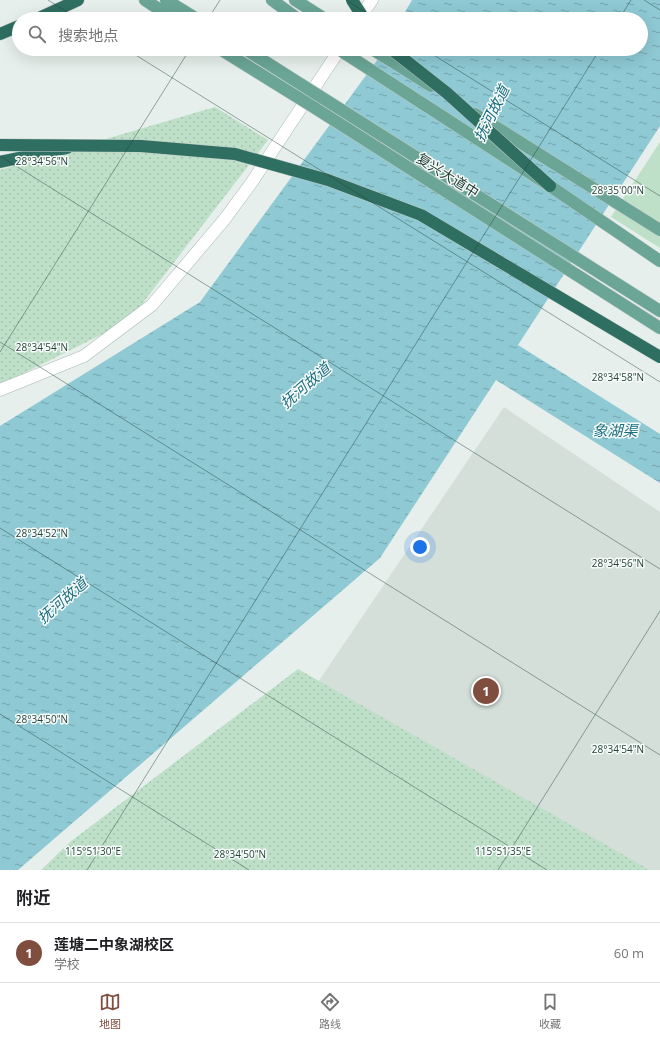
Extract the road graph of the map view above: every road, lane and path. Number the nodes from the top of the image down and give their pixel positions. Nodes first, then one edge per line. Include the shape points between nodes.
1 (78, 0) edge
2 (145, 0) edge
3 (166, 0) edge
4 (272, 0) edge
5 (295, 0) edge
6 (352, 0) edge
7 (372, 0) edge
8 (52, 12) edge
9 (163, 12) edge
10 (186, 12) edge
11 (288, 12) edge
12 (314, 12) edge
13 (360, 12) edge
14 (364, 12) edge
15 (12, 29) edge
16 (0, 34) edge
17 (231, 56) edge
18 (257, 56) edge
19 (335, 56) edge
20 (351, 56) edge
21 (383, 56) edge
22 (400, 56) edge
23 (82, 145) junction
24 (0, 146) edge
25 (0, 162) edge
26 (550, 186) junction
27 (660, 230) edge
28 (660, 261) edge
29 (660, 311) edge
30 (660, 328) edge
31 (660, 357) edge
32 (0, 390) edge

1 - 8 highway
2 - 9 main road
3 - 10 main road
4 - 11 main road
5 - 12 main road
6 - 13 highway, bridge
7 - 14 lane
15 - 16 highway
17 - 30 main road, 复兴大道中, bridge
18 - 29 main road, bridge
19 - 32 lane via 224,220 152,305 84,356
20 - 26 main road, bridge
21 - 27 main road, bridge
22 - 26 highway, bridge via 447,93
23 - 24 highway, bridge
23 - 25 highway, bridge
23 - 31 highway, bridge via 141,146 234,154 335,183 421,215
26 - 28 main road

